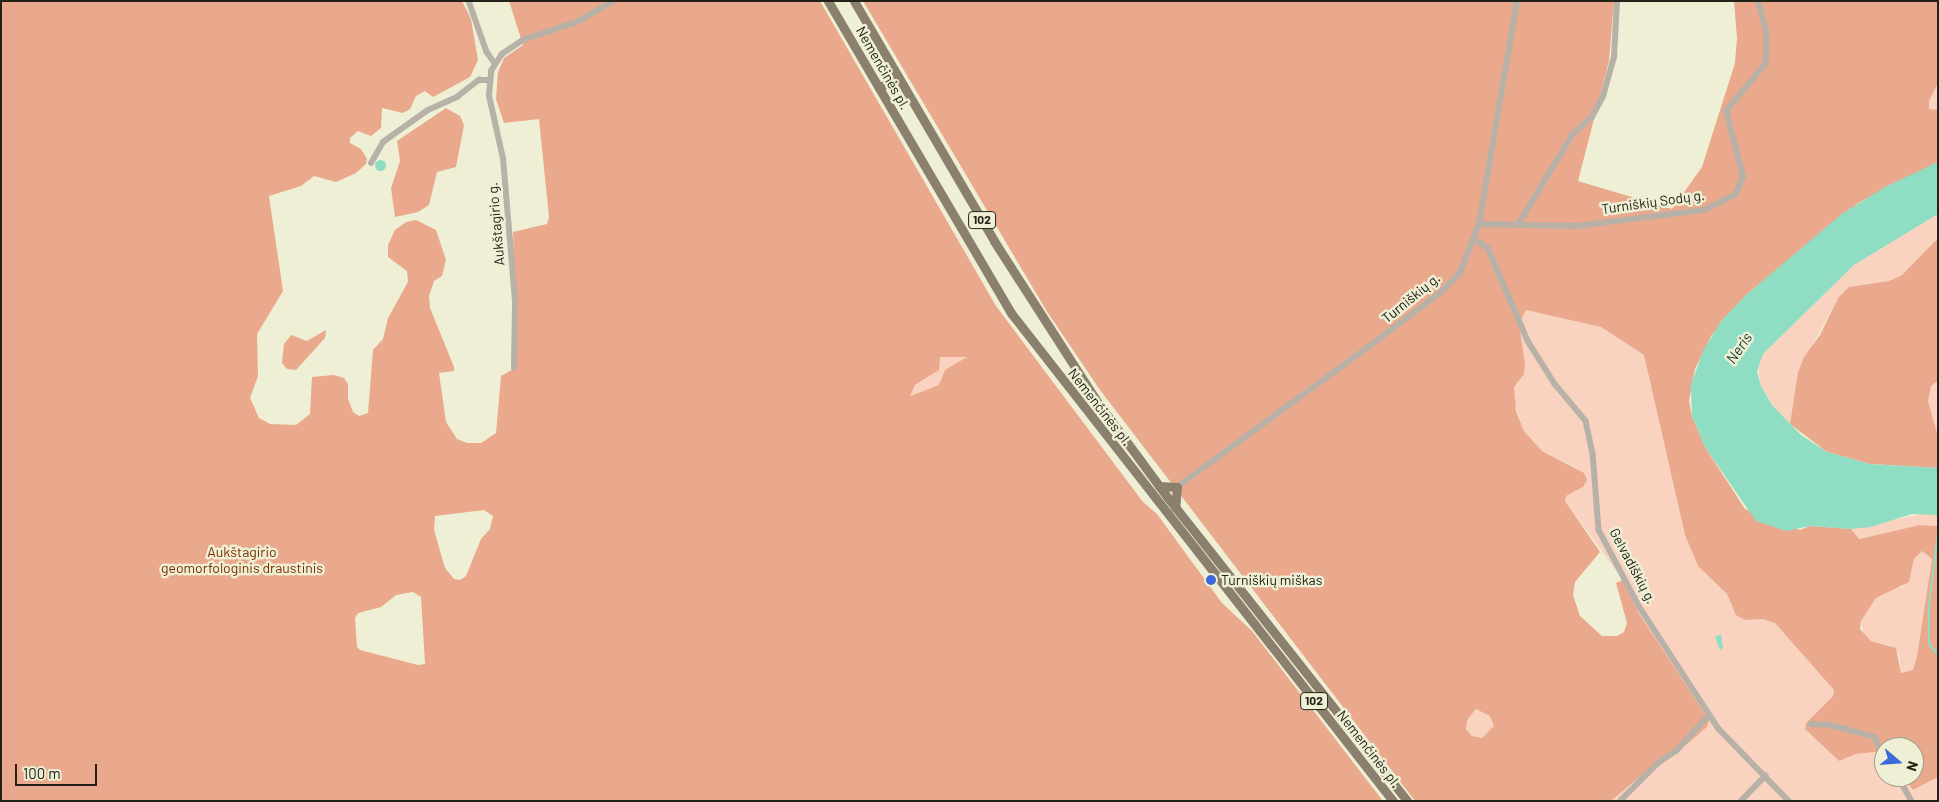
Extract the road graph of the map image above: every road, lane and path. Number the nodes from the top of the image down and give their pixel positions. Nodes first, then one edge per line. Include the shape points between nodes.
1 (469, 1) edge
2 (613, 1) edge
3 (828, 1) edge
4 (854, 1) edge
5 (1517, 1) edge
6 (1617, 1) edge
7 (1758, 1) edge
8 (494, 62) junction
9 (898, 76) junction
10 (489, 80) junction
11 (878, 88) junction
12 (371, 164) dead end
13 (1519, 223) junction
14 (1479, 224) junction
15 (1475, 239) junction
16 (514, 368) dead end
17 (1120, 432) junction
18 (1109, 441) junction
19 (1159, 486) junction
20 (1177, 488) junction
21 (1176, 508) junction
22 (1244, 594) junction
23 (1236, 601) junction
24 (1709, 715) junction
25 (1810, 724) dead end
26 (1875, 737) edge
27 (1765, 776) junction
28 (1904, 787) edge
29 (1393, 801) edge
30 (1407, 801) edge
31 (1620, 801) edge
32 (1741, 801) edge
33 (1789, 801) edge
34 (1912, 801) edge

1 - 8 street via 487,52
2 - 8 street via 578,21 523,40
3 - 11 main road, Nemenčinės pl. / 102
4 - 9 main road, Nemenčinės pl. / 102
5 - 14 street, Turniškių g.
6 - 13 street via 1614,57 1603,96 1592,116 1573,134
7 - 13 street, Turniškių Sodų g. via 1766,31 1766,63 1726,111 1743,177 1736,195 1704,210 1577,226
8 - 10 street, Aukštagirio g.
9 - 11 main road
9 - 17 main road, Nemenčinės pl. / 102 via 1041,318
10 - 12 street via 479,80 383,142
10 - 16 street, Aukštagirio g. via 489,96 504,168 515,301
11 - 18 main road, Nemenčinės pl. / 102 via 1010,313
13 - 14 street, Turniškių Sodų g.
14 - 15 street, Turniškių g.
15 - 20 street, Turniškių g. via 1460,274 1441,292
15 - 24 street, Gelvadiškių g. via 1488,248 1528,341 1555,384 1583,416 1592,454 1599,530 1603,541 1639,606
17 - 18 main road
17 - 19 main road, Nemenčinės pl. / 102
18 - 23 main road, Nemenčinės pl. / 102
19 - 20 main road
19 - 21 main road, Nemenčinės pl. / 102
20 - 21 main road
21 - 22 main road, Nemenčinės pl. / 102
22 - 23 main road
22 - 30 main road, Nemenčinės pl. / 102
23 - 29 main road, Nemenčinės pl. / 102
24 - 27 street, Gelvadiškių g.
24 - 31 street via 1676,751 1658,763
25 - 26 street via 1830,724
27 - 32 street
27 - 33 street, Gelvadiškių g.
28 - 34 street

